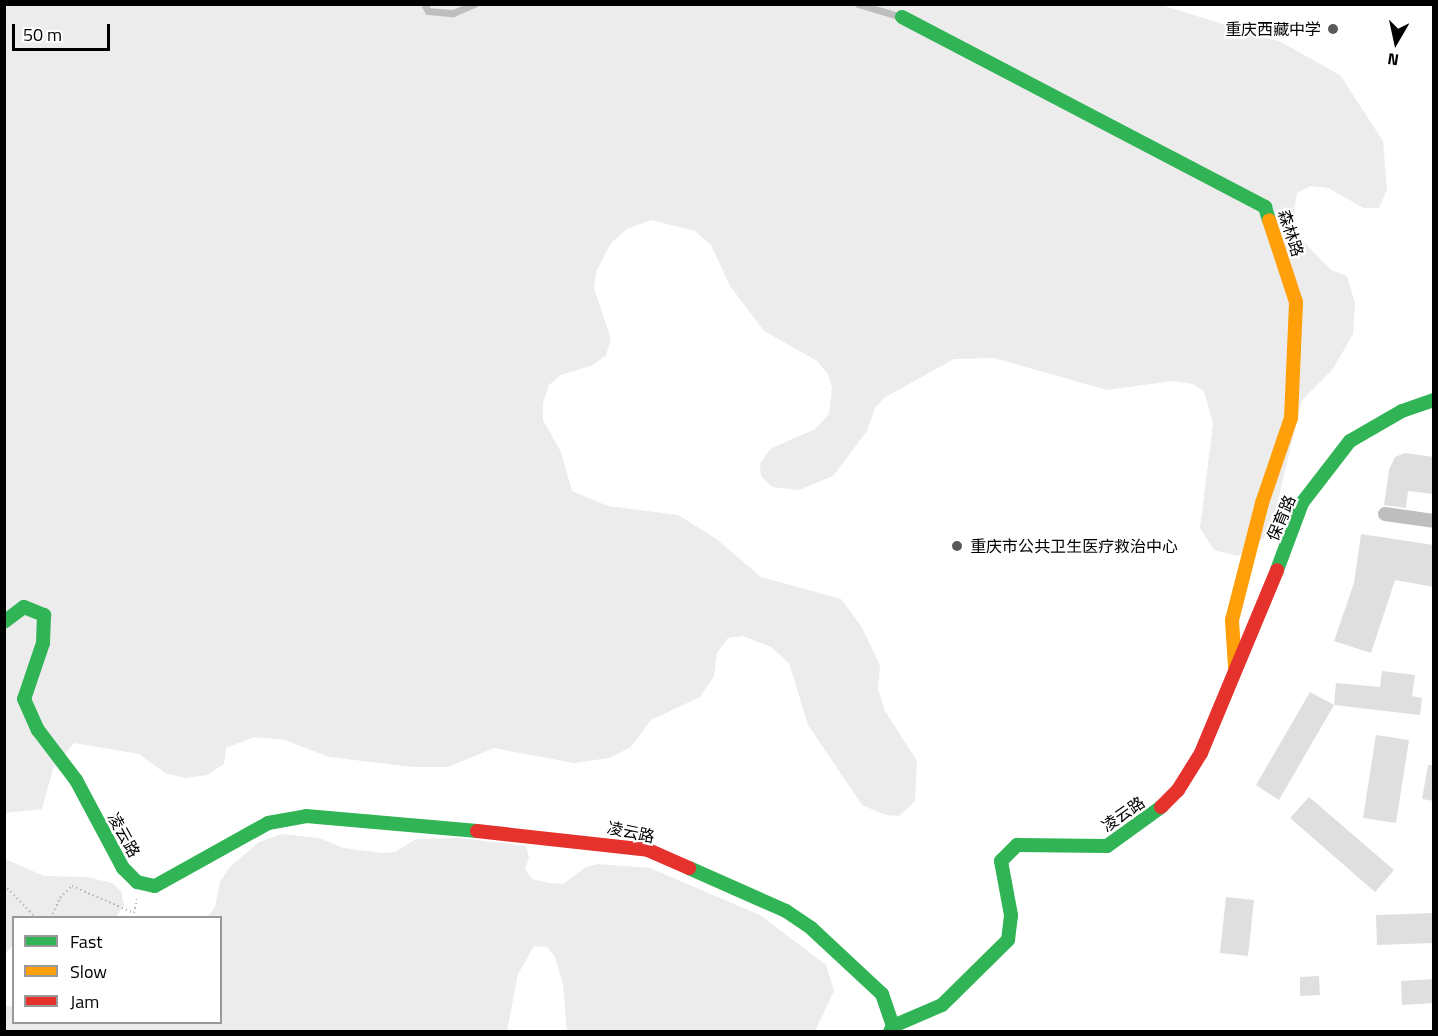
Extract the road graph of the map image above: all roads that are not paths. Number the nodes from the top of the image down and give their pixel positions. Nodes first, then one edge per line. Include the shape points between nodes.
1 (424, 4) edge
2 (474, 4) edge
3 (858, 4) edge
4 (902, 17) joint
5 (1434, 400) edge
6 (1384, 514) dead end
7 (1434, 520) edge
8 (4, 622) edge
9 (1235, 669) junction
10 (892, 1029) edge

1 - 2 lane via 428,11 453,13
3 - 4 lane
4 - 9 main road, 森林路 via 1265,207 1296,302 1291,418 1262,503 1232,620
5 - 9 main road, 保育路 via 1402,411 1350,441 1302,503 1268,597
6 - 7 street
8 - 10 main road, 凌云路 via 24,607 44,615 43,643 24,699 38,730 76,780 123,868 137,882 155,886 268,824 306,816 600,842 648,850 786,911 811,928 882,994
9 - 10 main road, 凌云路 via 1201,753 1178,790 1150,818 1107,846 1017,845 1001,861 1011,915 1008,940 942,1005

